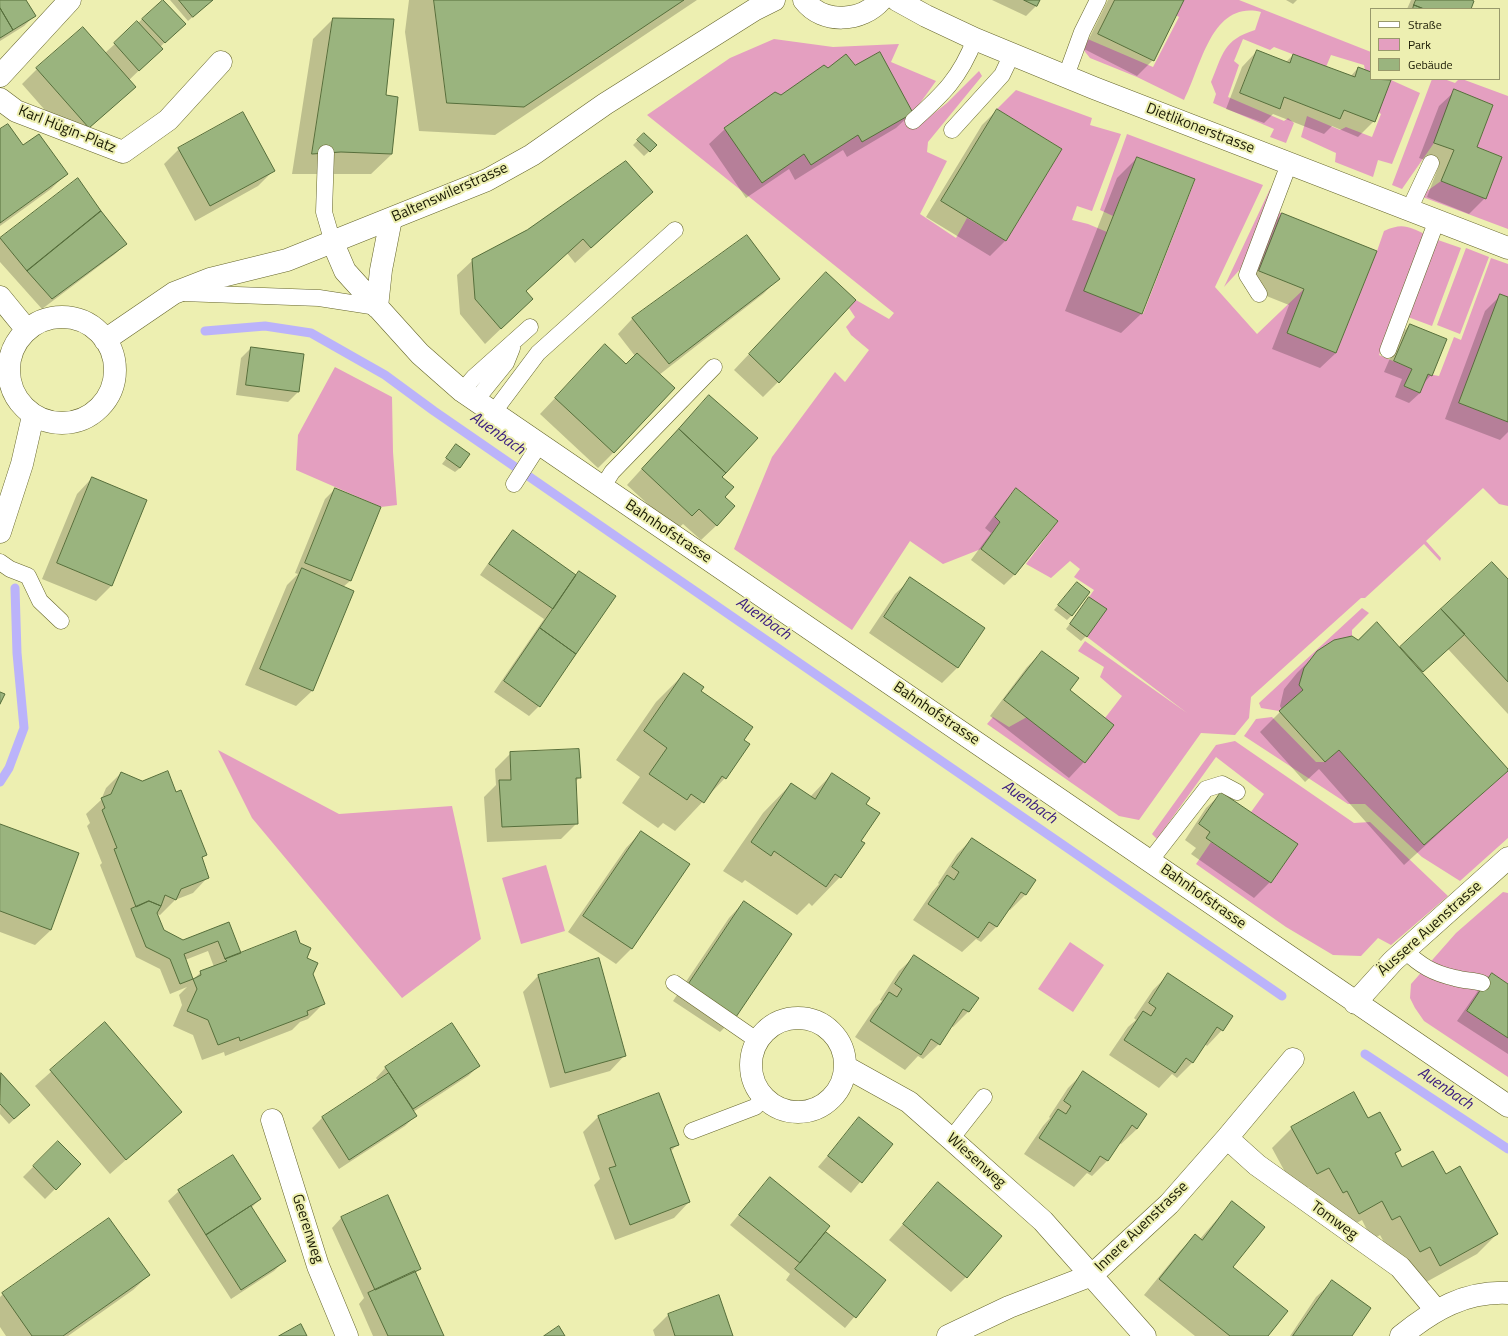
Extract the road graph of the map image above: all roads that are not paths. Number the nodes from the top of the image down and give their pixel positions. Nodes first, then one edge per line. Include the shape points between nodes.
1 (774, 0) edge
2 (804, 0) edge
3 (881, 0) edge
4 (897, 0) edge
5 (1098, 0) edge
6 (63, 4) edge
7 (975, 39) junction
8 (1012, 54) junction
9 (221, 62) dead end
10 (0, 76) edge
11 (1066, 76) junction
12 (0, 99) edge
13 (913, 121) dead end
14 (952, 130) dead end
15 (326, 153) dead end
16 (1431, 163) dead end
17 (1289, 164) junction
18 (1409, 210) junction
19 (391, 220) junction
20 (1437, 220) junction
21 (675, 230) dead end
22 (333, 243) junction
23 (1508, 248) edge
24 (174, 293) junction
25 (1258, 294) dead end
26 (0, 297) edge
27 (377, 307) junction
28 (530, 327) dead end
29 (27, 330) junction
30 (106, 340) junction
31 (1388, 350) dead end
32 (714, 367) dead end
33 (477, 401) junction
34 (33, 416) junction
35 (536, 450) junction
36 (514, 484) dead end
37 (602, 488) junction
38 (0, 532) edge
39 (0, 562) edge
40 (61, 621) dead end
41 (1237, 792) dead end
42 (1508, 858) edge
43 (1150, 861) junction
44 (1404, 950) junction
45 (674, 983) dead end
46 (1482, 983) dead end
47 (1355, 1003) junction
48 (758, 1041) junction
49 (1292, 1059) dead end
50 (846, 1067) junction
51 (765, 1097) junction
52 (984, 1097) dead end
53 (1508, 1106) edge
54 (272, 1120) dead end
55 (692, 1130) dead end
56 (1227, 1138) junction
57 (951, 1139) junction
58 (1092, 1275) junction
59 (1508, 1293) edge
60 (1436, 1310) junction
61 (346, 1336) edge
62 (948, 1336) edge
63 (1145, 1336) edge
64 (1401, 1336) edge

1 - 19 street, Baltenswilerstrasse via 605,104 532,155 487,180
2 - 3 street via 818,12 832,17 848,18 863,14
4 - 7 street, Dietlikonerstrasse
5 - 11 lane via 1082,32
6 - 10 street
7 - 8 street, Dietlikonerstrasse
7 - 13 lane via 967,60 945,93
8 - 11 street, Dietlikonerstrasse
8 - 14 lane via 1002,74
9 - 12 street, Karl Hügin-Platz via 168,120 123,152 16,111
11 - 17 street, Dietlikonerstrasse
15 - 22 lane via 324,212
16 - 18 lane
17 - 18 street, Dietlikonerstrasse
17 - 25 lane via 1247,275
18 - 20 street, Dietlikonerstrasse
19 - 22 street, Baltenswilerstrasse
19 - 27 street
20 - 23 street, Dietlikonerstrasse
20 - 31 lane
21 - 33 lane via 538,353
22 - 24 street, Baltenswilerstrasse via 287,260 210,279
22 - 27 street, Bahnhofstrasse via 345,271
24 - 27 lane via 319,298
24 - 30 street, Baltenswilerstrasse
26 - 29 street
27 - 33 street, Bahnhofstrasse via 420,354
28 - 33 lane via 474,377
29 - 30 street via 46,320 58,317 74,318 89,325
29 - 34 street via 16,342 8,374 12,391 21,405
30 - 34 street via 112,351 115,369 113,386 105,403 94,414 64,424 48,422
32 - 37 lane via 612,472
33 - 35 street, Bahnhofstrasse
34 - 38 street via 22,464
35 - 36 lane
35 - 37 street, Bahnhofstrasse
37 - 43 street, Bahnhofstrasse
39 - 40 lane via 28,576 40,602
41 - 43 lane via 1222,784 1206,789
42 - 44 street, Äussere Auenstrasse
43 - 47 street, Bahnhofstrasse
44 - 46 lane via 1419,965 1435,972
44 - 47 street, Äussere Auenstrasse
45 - 48 lane
47 - 53 street, Bahnhofstrasse
48 - 50 street via 769,1028 784,1020 808,1019 824,1025 836,1036 843,1050
48 - 51 street via 753,1051 752,1073 758,1089
49 - 56 street, Innere Auenstrasse
50 - 51 street via 841,1086 831,1099 818,1108 804,1112 788,1111 773,1105
50 - 57 street, Wiesenweg via 909,1102
51 - 55 lane via 755,1106
52 - 57 lane
54 - 61 street, Geerenweg via 318,1266
56 - 58 street, Innere Auenstrasse via 1169,1204
56 - 60 street, Tomweg via 1264,1170 1400,1267
57 - 58 street, Wiesenweg via 1043,1221
58 - 62 street, Innere Auenstrasse via 1009,1307
58 - 63 street, Wiesenweg
59 - 60 street via 1466,1297
60 - 64 street

